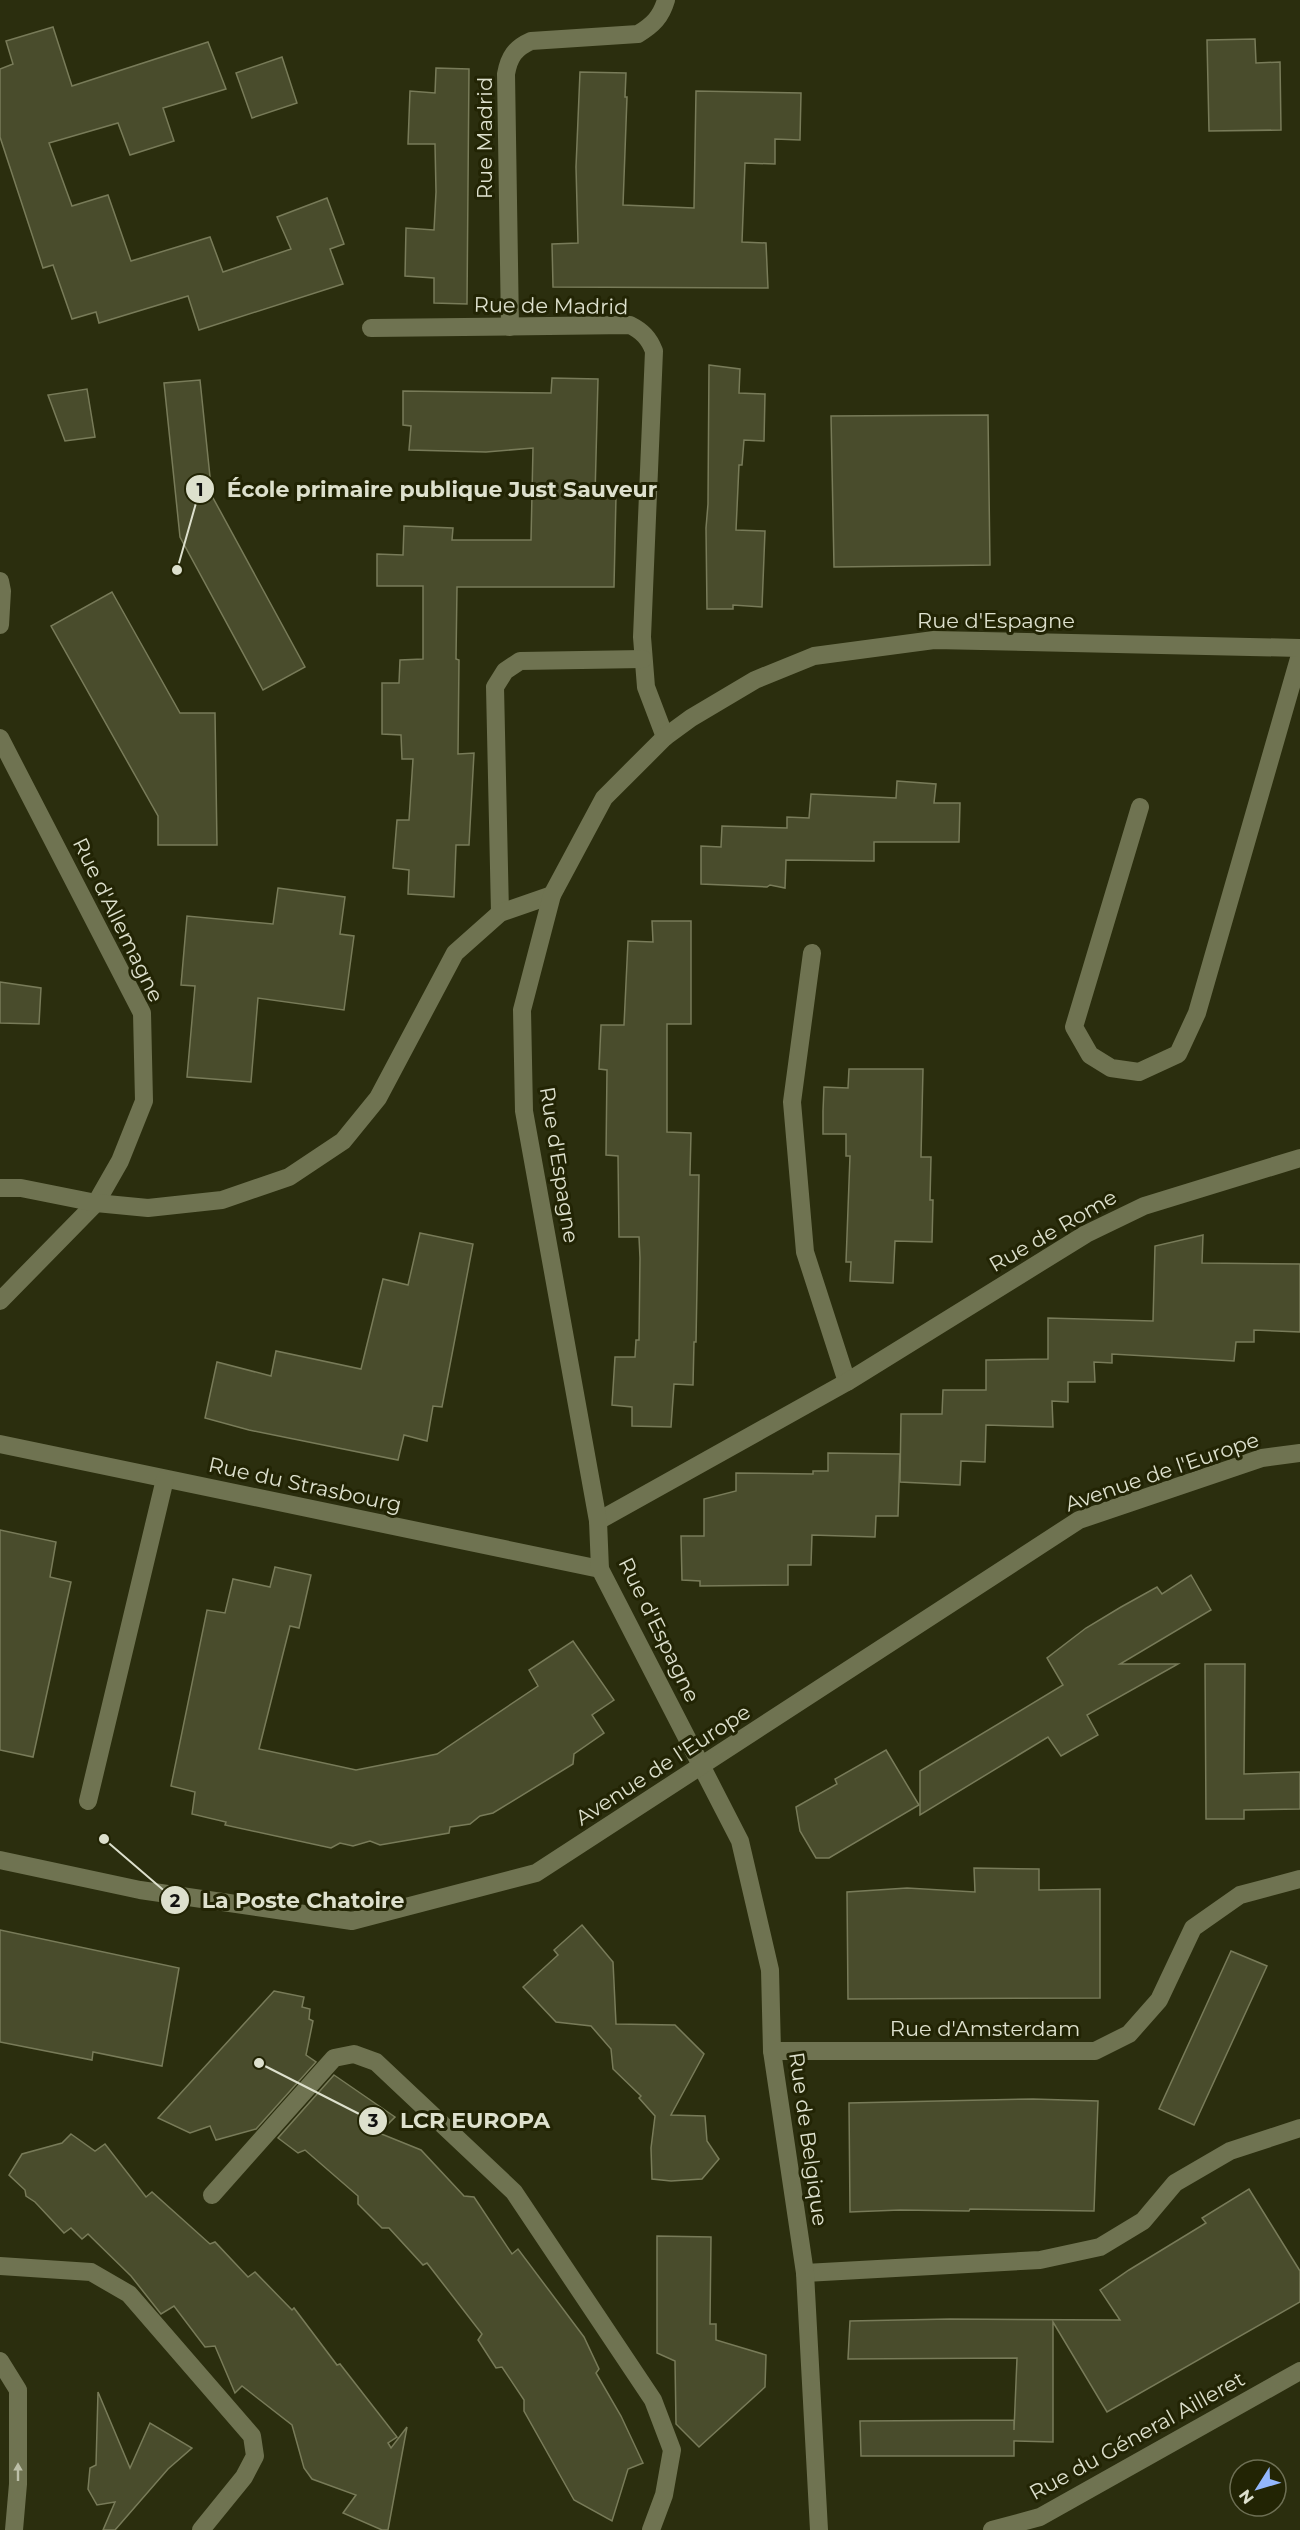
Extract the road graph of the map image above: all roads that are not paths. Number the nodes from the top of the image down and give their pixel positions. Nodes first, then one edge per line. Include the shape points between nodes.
1 (666, 0) edge
2 (510, 327) junction
3 (371, 328) dead end
4 (0, 581) edge
5 (0, 625) edge
6 (1300, 648) edge
7 (1300, 655) edge
8 (643, 659) junction
9 (665, 737) junction
10 (0, 738) edge
11 (1140, 807) dead end
12 (552, 895) junction
13 (500, 913) junction
14 (812, 953) dead end
15 (1300, 1158) edge
16 (0, 1188) edge
17 (96, 1203) junction
18 (0, 1301) edge
19 (846, 1382) junction
20 (0, 1444) edge
21 (1300, 1453) edge
22 (165, 1479) junction
23 (598, 1521) junction
24 (600, 1569) junction
25 (703, 1766) junction
26 (88, 1801) dead end
27 (0, 1860) edge
28 (1300, 1879) edge
29 (772, 2052) junction
30 (1300, 2128) edge
31 (212, 2195) dead end
32 (0, 2266) edge
33 (805, 2273) junction
34 (0, 2361) edge
35 (1300, 2372) edge
36 (14, 2530) edge
37 (201, 2530) edge
38 (651, 2530) edge
39 (819, 2530) edge
40 (992, 2530) edge

1 - 2 street, Rue Madrid via 651,26 638,34 531,41 513,53 508,63
2 - 3 street, Rue de Madrid
2 - 8 street, Rue de Madrid via 630,325 638,329 654,351
4 - 5 street
6 - 9 street, Rue d'Espagne via 934,640 814,656 755,680
7 - 11 street via 1197,1013 1178,1054 1139,1072 1111,1068 1090,1055 1074,1027
8 - 9 street, Rue de Madrid via 646,687
8 - 13 street via 520,662 505,670 495,687
9 - 12 street, Rue d'Espagne via 604,798
10 - 17 street, Rue d'Allemagne via 142,1013 144,1101 120,1161
12 - 13 street
12 - 23 street, Rue d'Espagne via 522,1010 524,1111
13 - 17 street via 455,953 378,1098 343,1141 289,1177 222,1200 148,1209
14 - 19 street via 792,1102 805,1252
15 - 19 street, Rue de Rome via 1144,1206 1086,1234
16 - 17 street via 21,1188
17 - 18 street, Rue d'Allemagne
19 - 23 street, Rue de Rome
20 - 22 street, Rue du Strasbourg
21 - 25 street, Avenue de l'Europe via 1262,1458 1079,1520
22 - 24 street, Rue du Strasbourg
22 - 26 street
23 - 24 street, Rue d'Espagne
24 - 25 street, Rue d'Espagne
25 - 27 street, Avenue de l'Europe via 536,1873 352,1922 140,1890
25 - 29 street, Rue de Belgique via 740,1841 770,1970
28 - 29 street, Rue d'Amsterdam via 1240,1894 1193,1928 1159,2000 1129,2034 1095,2051
29 - 33 street, Rue de Belgique
30 - 33 street via 1230,2151 1175,2183 1143,2221 1100,2247 1040,2260
31 - 38 street via 334,2058 354,2054 376,2062 514,2192 653,2400 672,2450 664,2495
32 - 37 street via 92,2272 129,2294 252,2436 255,2456 244,2477
33 - 39 street, Rue de Belgique
36 -> 34 street via 18,2390
35 - 40 street, Rue du Géneral Ailleret via 1041,2517

